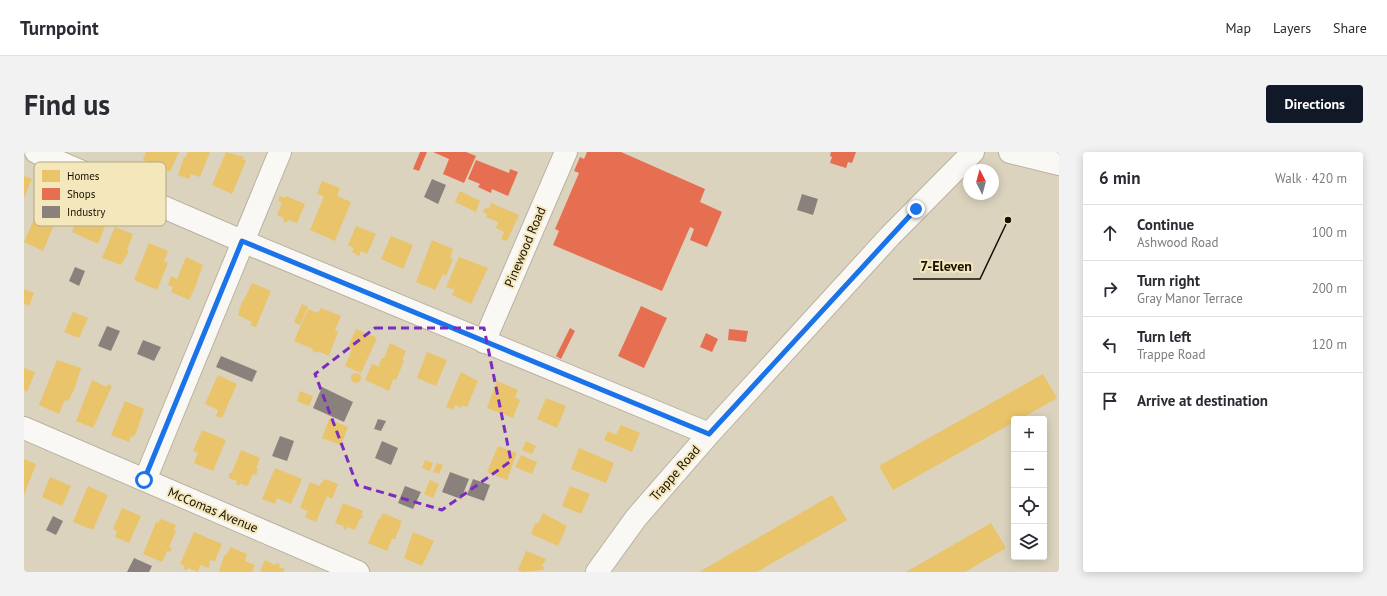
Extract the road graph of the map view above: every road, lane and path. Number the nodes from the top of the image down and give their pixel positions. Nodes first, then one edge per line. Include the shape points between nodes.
1 (36, 152) edge
2 (280, 152) edge
3 (566, 152) edge
4 (973, 152) edge
5 (1010, 152) edge
6 (59, 162) edge
7 (1059, 164) edge
8 (166, 208) edge
9 (242, 241) junction
10 (484, 342) junction
11 (24, 428) edge
12 (709, 434) junction
13 (144, 480) junction
14 (358, 572) edge
15 (597, 572) edge

1 - 6 street
2 - 9 street
3 - 10 street, Pinewood Road
4 - 12 street, Trappe Road via 890,236
5 - 7 street
8 - 9 street
9 - 10 street
9 - 13 street
10 - 12 street
11 - 13 street, McComas Avenue
12 - 15 street, Trappe Road via 636,518
13 - 14 street, McComas Avenue

